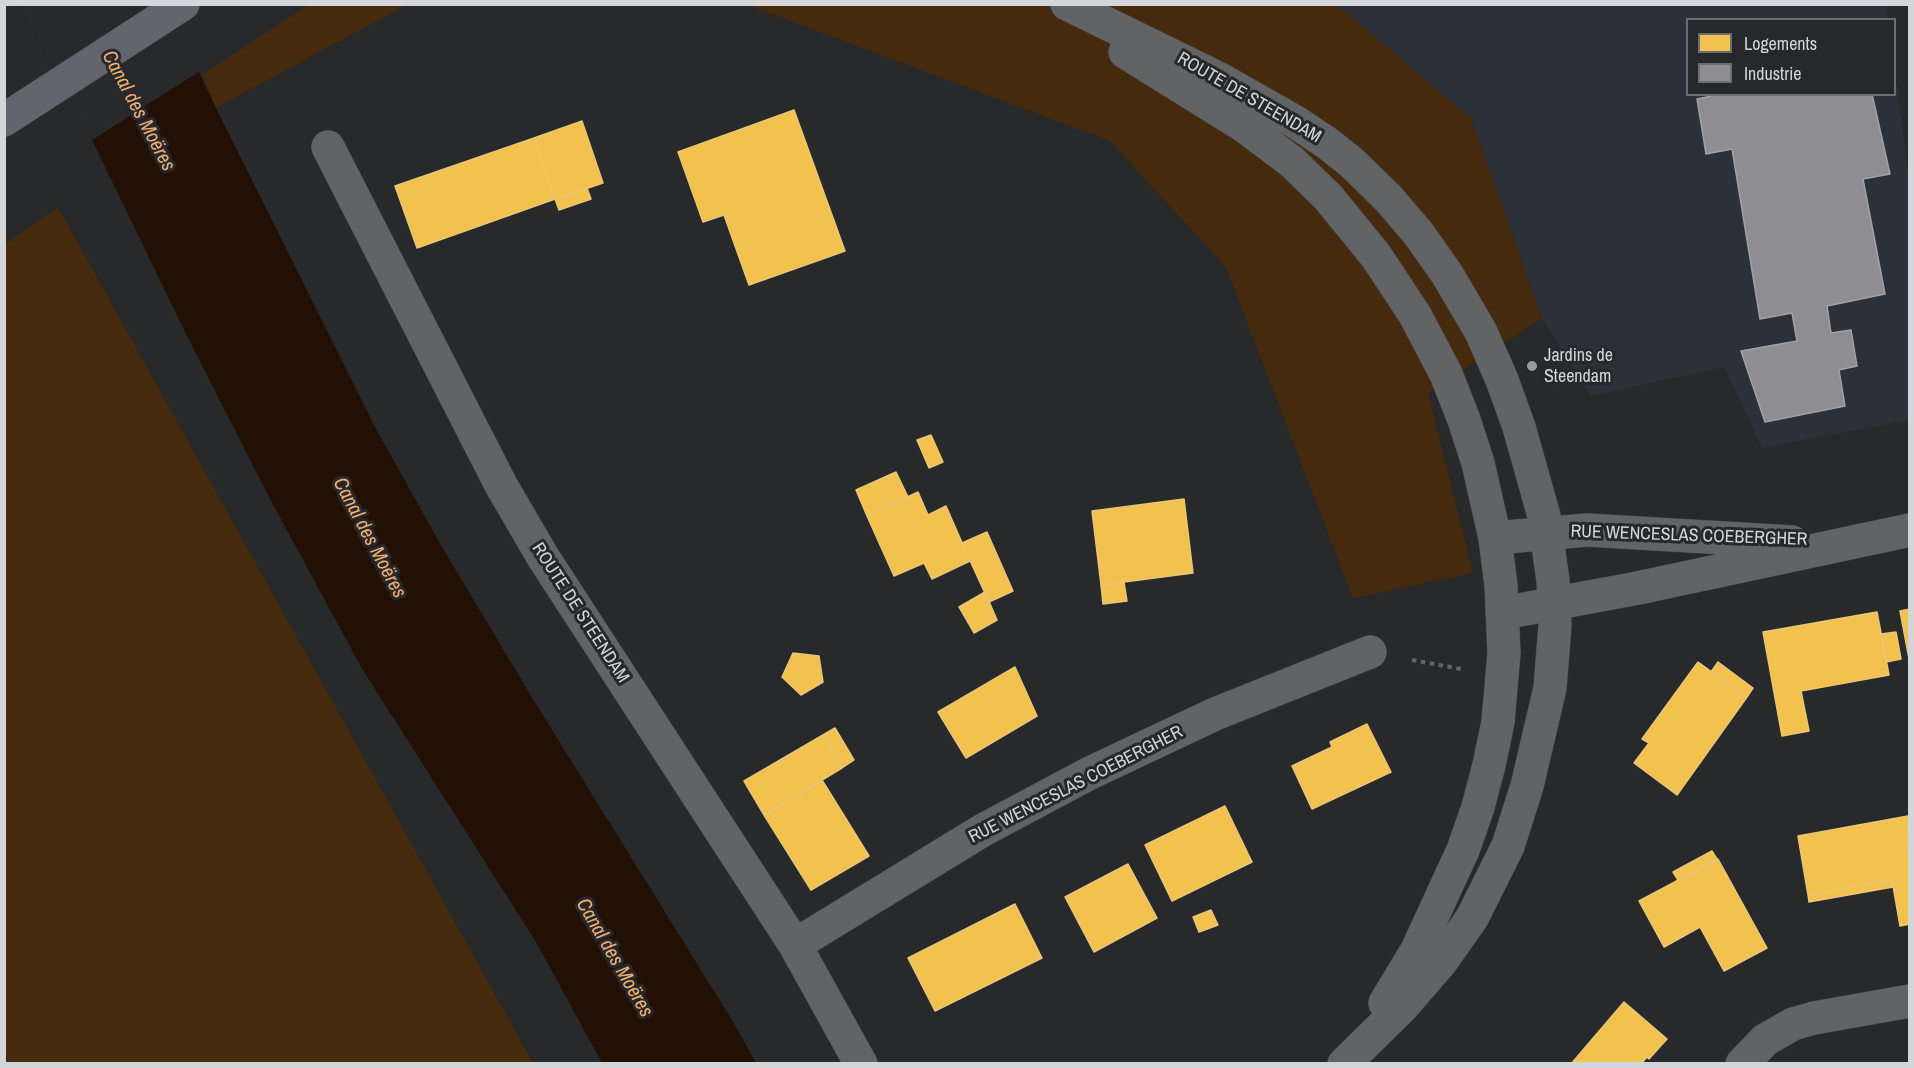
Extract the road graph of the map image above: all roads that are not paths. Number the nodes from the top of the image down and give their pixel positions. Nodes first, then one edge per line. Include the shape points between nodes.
1 (183, 4) edge
2 (1047, 4) edge
3 (1067, 4) edge
4 (4, 120) edge
5 (328, 147) dead end
6 (1546, 532) junction
7 (1897, 533) edge
8 (1494, 538) junction
9 (1554, 603) junction
10 (1503, 614) junction
11 (1370, 652) road end
12 (795, 945) junction
13 (1910, 1001) edge
14 (1345, 1063) edge
15 (861, 1064) edge
16 (1742, 1064) edge

1 - 4 highway
2 - 8 street, ROUTE DE STEENDAM via 1236,120 1271,145 1328,197 1390,276 1440,363 1471,441
3 - 6 street, ROUTE DE STEENDAM via 1212,74 1294,121 1351,162 1388,198 1447,274 1481,332 1519,427
5 - 12 street, ROUTE DE STEENDAM via 490,465 543,557
6 - 7 street, RUE WENCESLAS COEBERGHER via 1599,531 1791,542
6 - 8 street, RUE WENCESLAS COEBERGHER
6 - 9 street, ROUTE DE STEENDAM
7 - 9 street, RUE WENCESLAS COEBERGHER
8 - 10 street, ROUTE DE STEENDAM
9 - 10 street, RUE WENCESLAS COEBERGHER
9 - 14 street, ROUTE DE STEENDAM via 1550,688 1508,846 1472,918 1441,962
10 - 14 street, ROUTE DE STEENDAM via 1501,700 1478,807 1417,950
11 - 12 street, RUE WENCESLAS COEBERGHER via 1215,714 1072,782 983,830
12 - 15 street, ROUTE DE STEENDAM
13 - 16 street via 1793,1024 1765,1040

